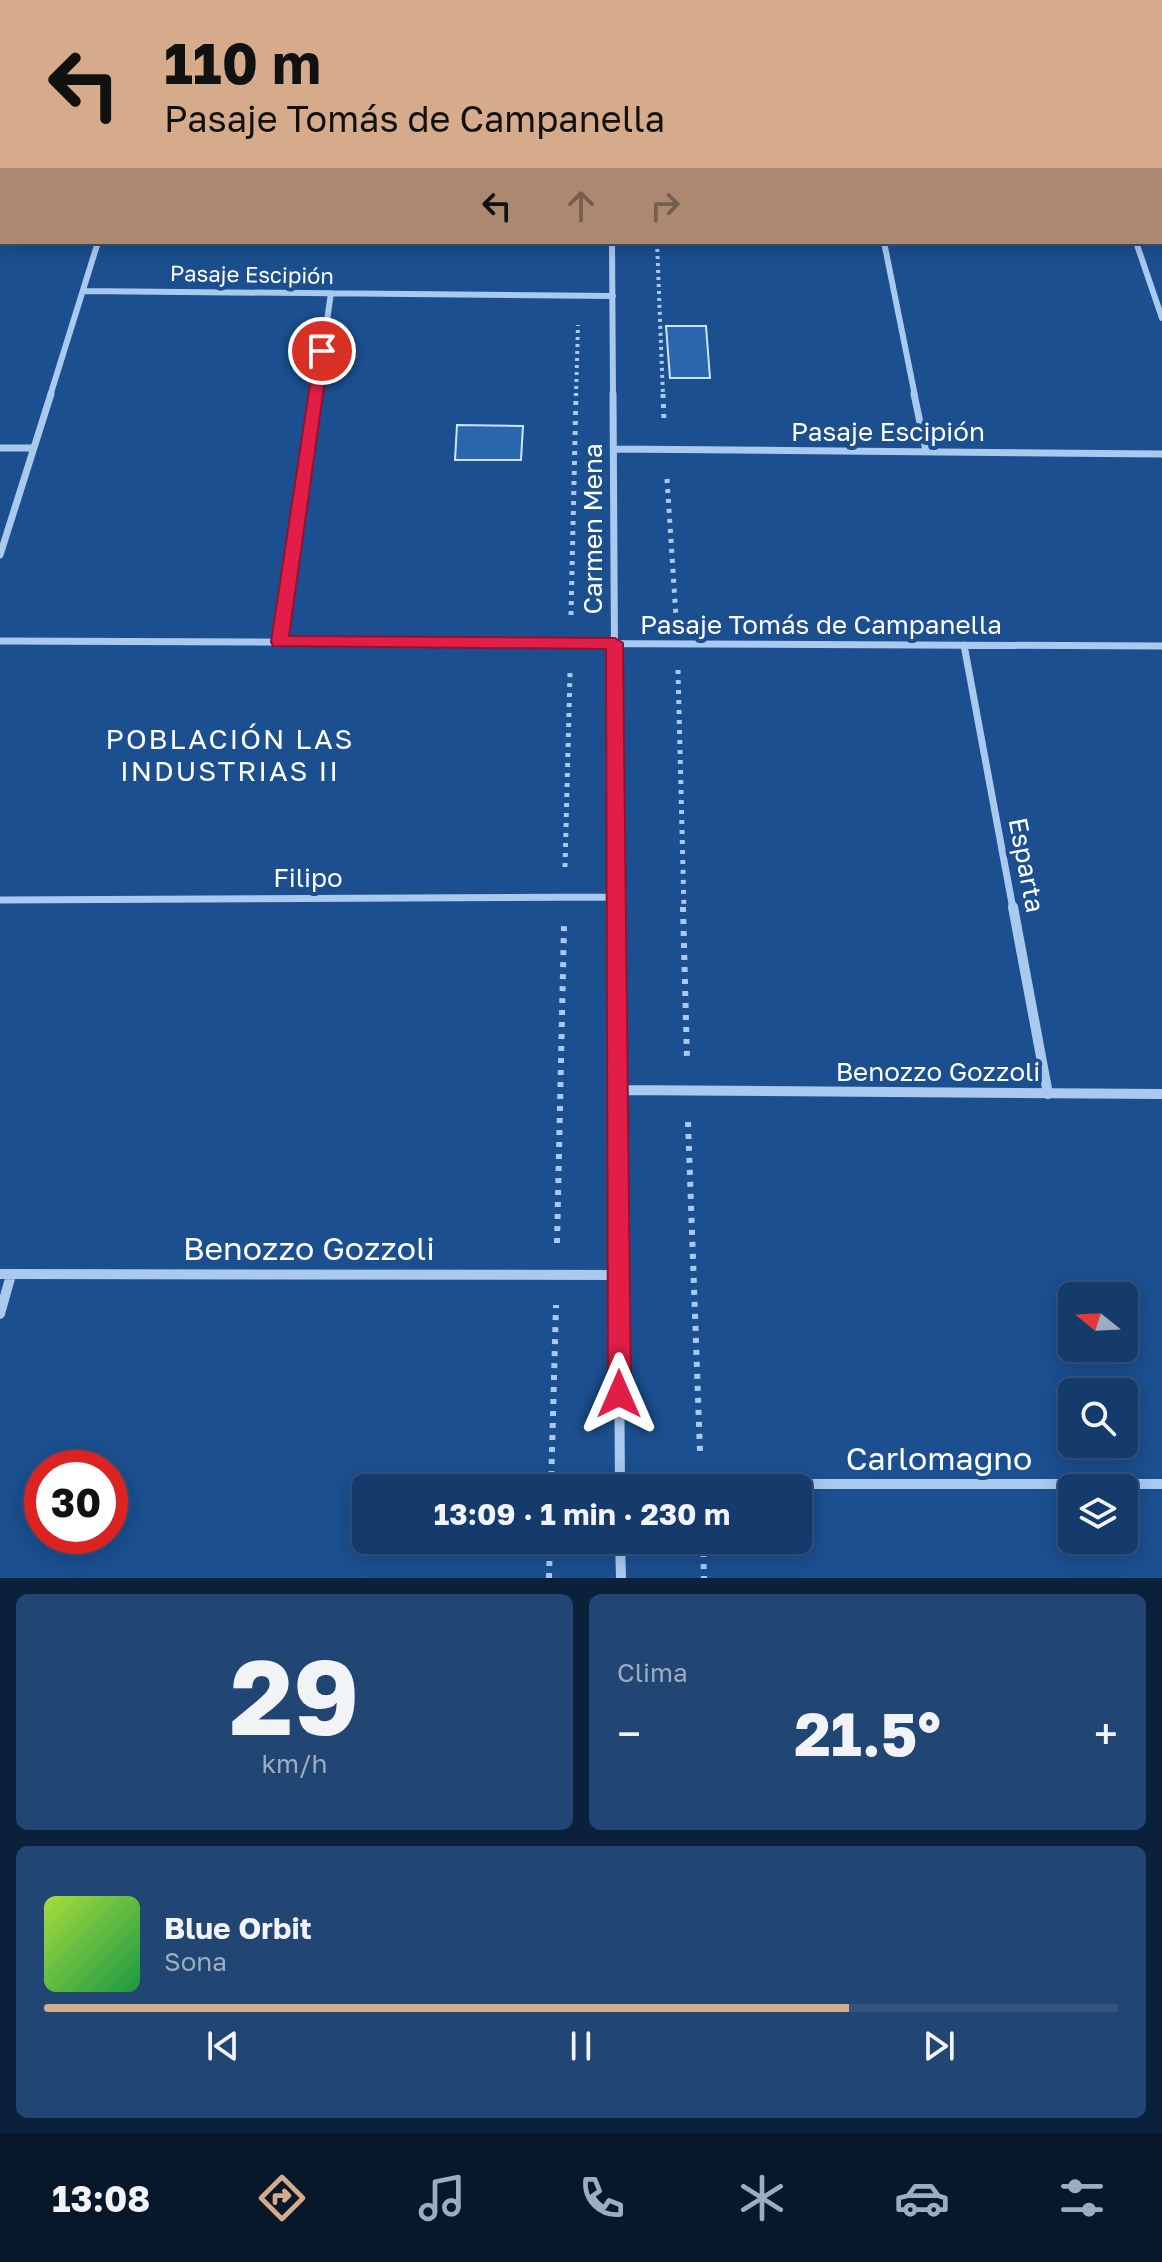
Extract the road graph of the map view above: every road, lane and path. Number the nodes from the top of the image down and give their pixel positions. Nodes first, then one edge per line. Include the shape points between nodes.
1 (97, 244) edge
2 (612, 244) edge
3 (657, 244) edge
4 (884, 244) edge
5 (1137, 244) edge
6 (83, 291) junction
7 (331, 293) junction
8 (613, 296) junction
9 (1162, 318) edge
10 (0, 448) edge
11 (33, 448) junction
12 (614, 449) junction
13 (665, 449) junction
14 (926, 451) junction
15 (1162, 454) edge
16 (0, 555) edge
17 (0, 641) edge
18 (279, 642) junction
19 (615, 643) junction
20 (677, 644) junction
21 (964, 645) junction
22 (1162, 646) edge
23 (616, 897) junction
24 (0, 900) edge
25 (618, 1090) junction
26 (687, 1091) junction
27 (1048, 1094) junction
28 (1162, 1094) edge
29 (5, 1274) edge
30 (619, 1275) junction
31 (0, 1314) edge
32 (620, 1474) edge
33 (701, 1474) edge
34 (812, 1484) edge
35 (1162, 1484) edge
36 (550, 1554) edge
37 (620, 1554) edge
38 (703, 1554) edge
39 (549, 1578) edge
40 (621, 1578) edge
41 (704, 1578) edge

1 - 6 street
2 - 8 street, Carmen Mena
3 - 13 path
4 - 14 street
5 - 9 street
6 - 7 street, Pasaje Escipión
6 - 11 street
7 - 8 street, Pasaje Escipión
7 - 18 street
8 - 12 street, Carmen Mena
10 - 11 street
11 - 16 street
12 - 13 street, Pasaje Escipión
12 - 19 street, Carmen Mena
13 - 14 street, Pasaje Escipión
13 - 20 path
14 - 15 street, Pasaje Escipión
17 - 18 street, Pasaje Tomás de Campanella
18 - 19 street, Pasaje Tomás de Campanella
19 - 20 street, Pasaje Tomás de Campanella
19 - 23 street, Carmen Mena
20 - 21 street, Pasaje Tomás de Campanella
20 - 26 path
21 - 22 street, Pasaje Tomás de Campanella
21 - 27 street, Esparta
23 - 24 street, Filipo
23 - 25 street, Carmen Mena
25 - 26 street, Benozzo Gozzoli
25 - 30 street, Carmen Mena
26 - 27 street, Benozzo Gozzoli
26 - 33 path
27 - 28 street, Benozzo Gozzoli
29 - 30 street, Benozzo Gozzoli
29 - 31 street
30 - 32 street, Carmen Mena
34 - 35 street, Carlomagno
36 - 39 path
37 - 40 street
38 - 41 path

